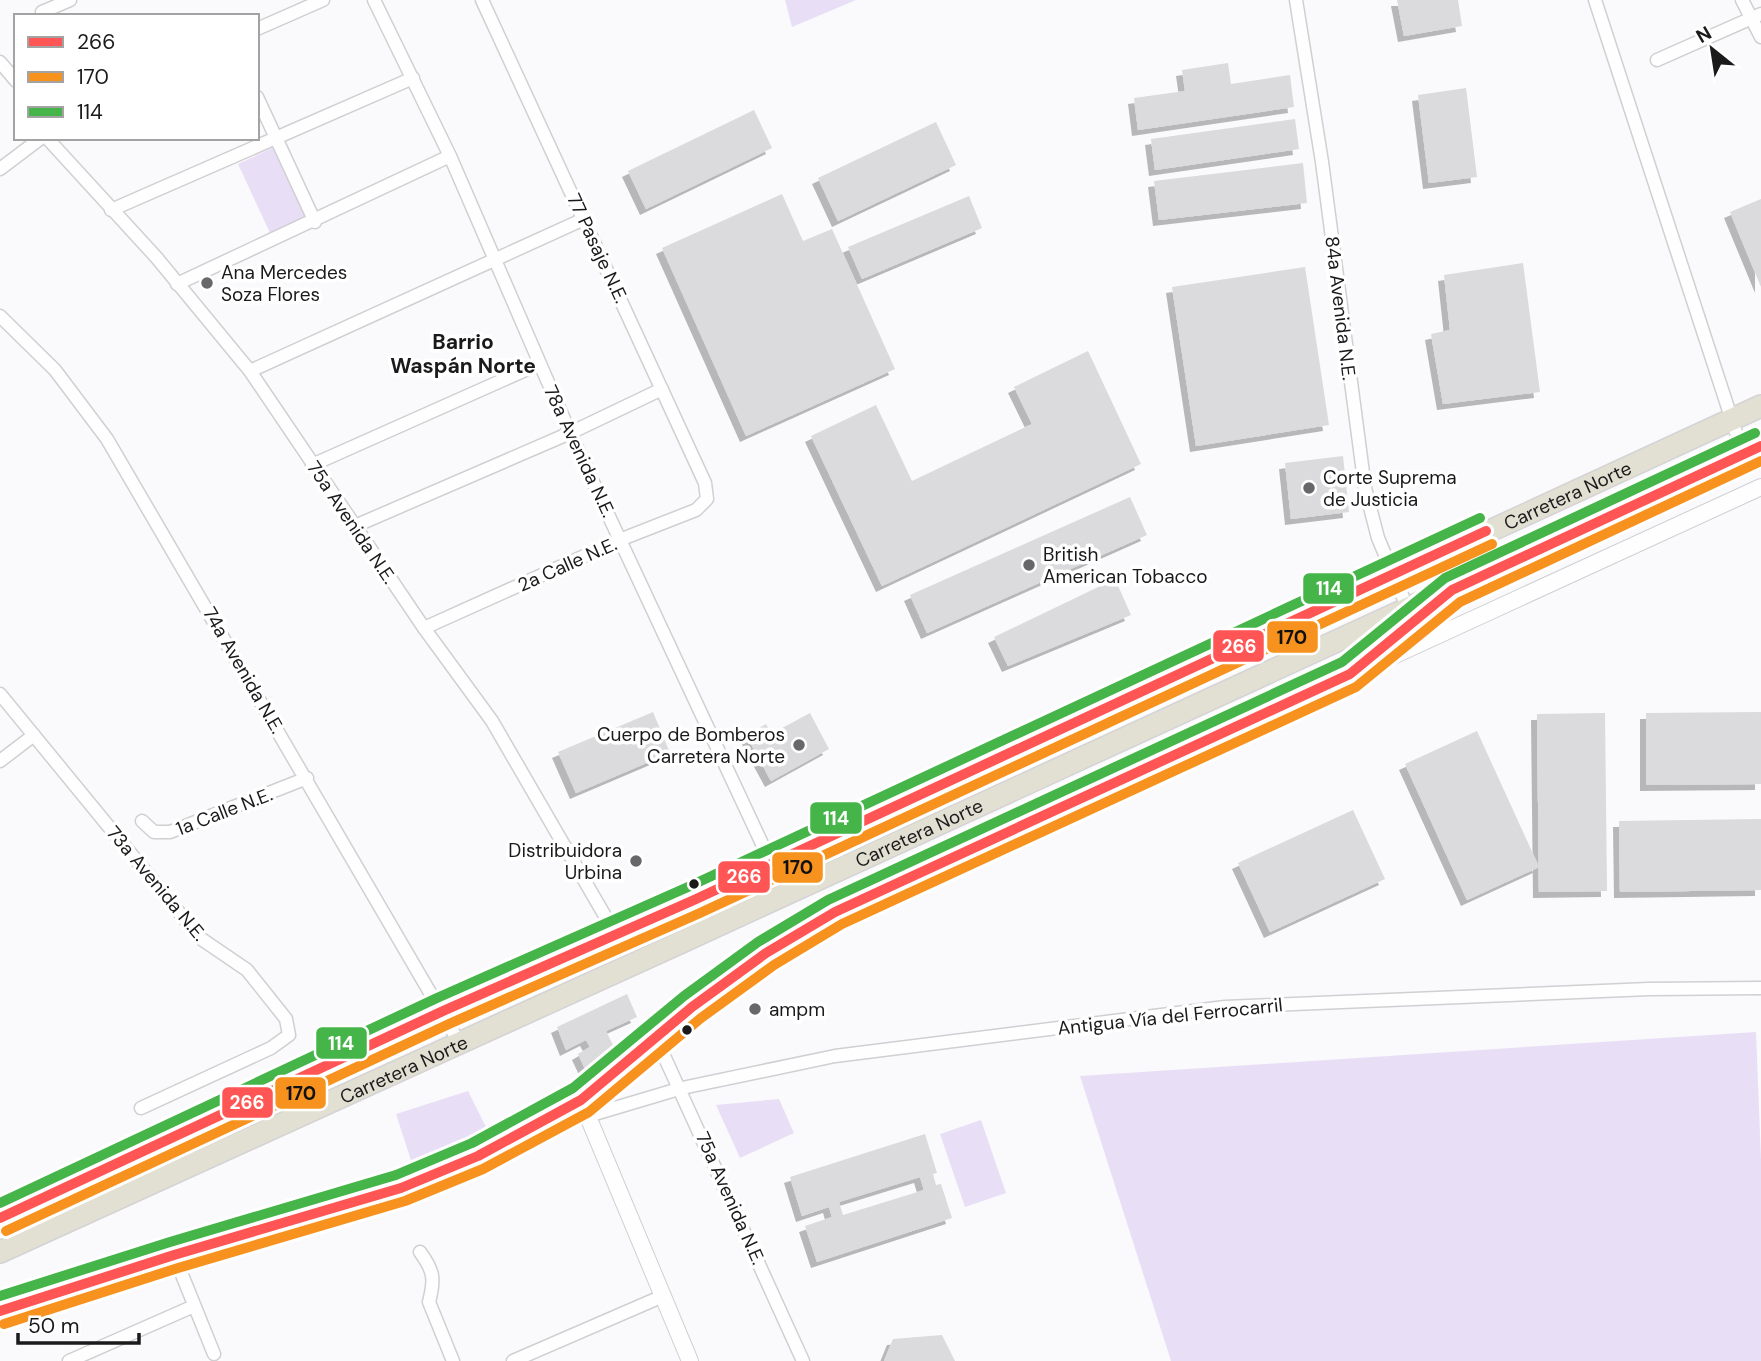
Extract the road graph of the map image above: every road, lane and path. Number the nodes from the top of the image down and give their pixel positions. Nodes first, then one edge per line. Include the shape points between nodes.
1 (70, 0) edge
2 (323, 0) edge
3 (373, 0) edge
4 (482, 0) edge
5 (1296, 0) edge
6 (1595, 0) edge
7 (1742, 0) edge
8 (307, 3) edge
9 (41, 9) edge
10 (1756, 16) edge
11 (259, 28) edge
12 (1761, 37) edge
13 (1657, 60) dead end
14 (413, 78) junction
15 (259, 101) edge
16 (276, 138) junction
17 (38, 140) edge
18 (49, 140) edge
19 (450, 156) junction
20 (0, 169) edge
21 (111, 210) junction
22 (584, 219) junction
23 (316, 222) junction
24 (495, 261) junction
25 (177, 284) junction
26 (4, 320) edge
27 (539, 364) junction
28 (250, 371) junction
29 (662, 390) junction
30 (1761, 406) edge
31 (1732, 419) junction
32 (570, 433) junction
33 (1752, 450) edge
34 (312, 465) junction
35 (1761, 487) edge
36 (707, 499) joint
37 (355, 526) junction
38 (622, 539) junction
39 (1393, 574) junction
40 (1451, 590) junction
41 (1408, 609) junction
42 (424, 628) junction
43 (1350, 674) junction
44 (0, 694) edge
45 (34, 735) junction
46 (0, 761) edge
47 (307, 778) junction
48 (142, 821) dead end
49 (771, 863) junction
50 (617, 935) junction
51 (1761, 988) edge
52 (443, 1011) junction
53 (655, 1036) junction
54 (460, 1044) junction
55 (682, 1088) junction
56 (581, 1101) junction
57 (141, 1108) dead end
58 (588, 1116) junction
59 (0, 1217) edge
60 (0, 1252) edge
61 (420, 1252) dead end
62 (174, 1255) junction
63 (663, 1296) junction
64 (194, 1306) junction
65 (0, 1311) edge
66 (214, 1354) dead end
67 (69, 1361) edge
68 (453, 1361) edge
69 (513, 1361) edge
70 (690, 1361) edge
71 (803, 1361) edge

1 - 9 street
2 - 8 street
3 - 14 street, 78a Avenida N.E.
4 - 22 street, 77 Pasaje N.E.
5 - 39 street, 84a Avenida N.E. via 1365,488
6 - 31 street
7 - 10 street
8 - 11 street
10 - 12 street
10 - 13 street
14 - 16 street
14 - 19 street, 78a Avenida N.E.
15 - 16 street
16 - 21 street
16 - 23 street
17 - 20 street
18 - 21 street, 75a Avenida N.E.
19 - 23 street
19 - 24 street, 78a Avenida N.E.
21 - 25 street, 75a Avenida N.E.
22 - 24 street
22 - 29 street, 77 Pasaje N.E.
23 - 25 street
24 - 27 street, 78a Avenida N.E.
24 - 28 street
25 - 28 street, 75a Avenida N.E.
26 - 47 street, 74a Avenida N.E. via 55,370 107,439
27 - 32 street, 78a Avenida N.E.
27 - 34 street
28 - 34 street, 75a Avenida N.E.
29 - 32 street
29 - 36 street, 77 Pasaje N.E. via 705,484
30 - 31 highway, Carretera Norte
31 - 33 street
31 - 39 highway, Carretera Norte
32 - 37 street
32 - 38 street, 78a Avenida N.E.
33 - 40 highway, Carretera Norte
34 - 37 street, 75a Avenida N.E.
35 - 43 street
36 - 38 street, 2a Calle N.E. via 696,510
37 - 42 street, 75a Avenida N.E.
38 - 42 street, 2a Calle N.E.
38 - 49 street, 78a Avenida N.E.
39 - 41 street, 84a Avenida N.E.
39 - 49 highway, Carretera Norte
40 - 41 highway, Carretera Norte
40 - 43 highway
41 - 54 highway, Carretera Norte
42 - 50 street, 75a Avenida N.E. via 492,721
43 - 53 street via 835,912 766,953
44 - 45 street, 73a Avenida N.E.
45 - 46 street
45 - 57 street, 73a Avenida N.E. via 200,938 247,970 286,1019 289,1035 271,1048
47 - 48 street, 1a Calle N.E. via 170,832 154,832
47 - 52 street, 74a Avenida N.E.
49 - 50 highway, Carretera Norte
50 - 52 highway, Carretera Norte
51 - 55 street, Antigua Vía del Ferrocarril via 1225,1007 835,1056
52 - 54 street, 74a Avenida N.E.
52 - 59 highway, Carretera Norte
53 - 55 street, 75a Avenida N.E.
53 - 56 street
54 - 60 highway, Carretera Norte
55 - 58 street, Antigua Vía del Ferrocarril
55 - 71 street, 75a Avenida N.E.
56 - 58 street
56 - 62 street via 478,1156 407,1186
58 - 63 street
61 - 68 street via 433,1271 429,1301
62 - 64 street
62 - 65 street
63 - 69 street
63 - 70 street
64 - 66 street
64 - 67 street

